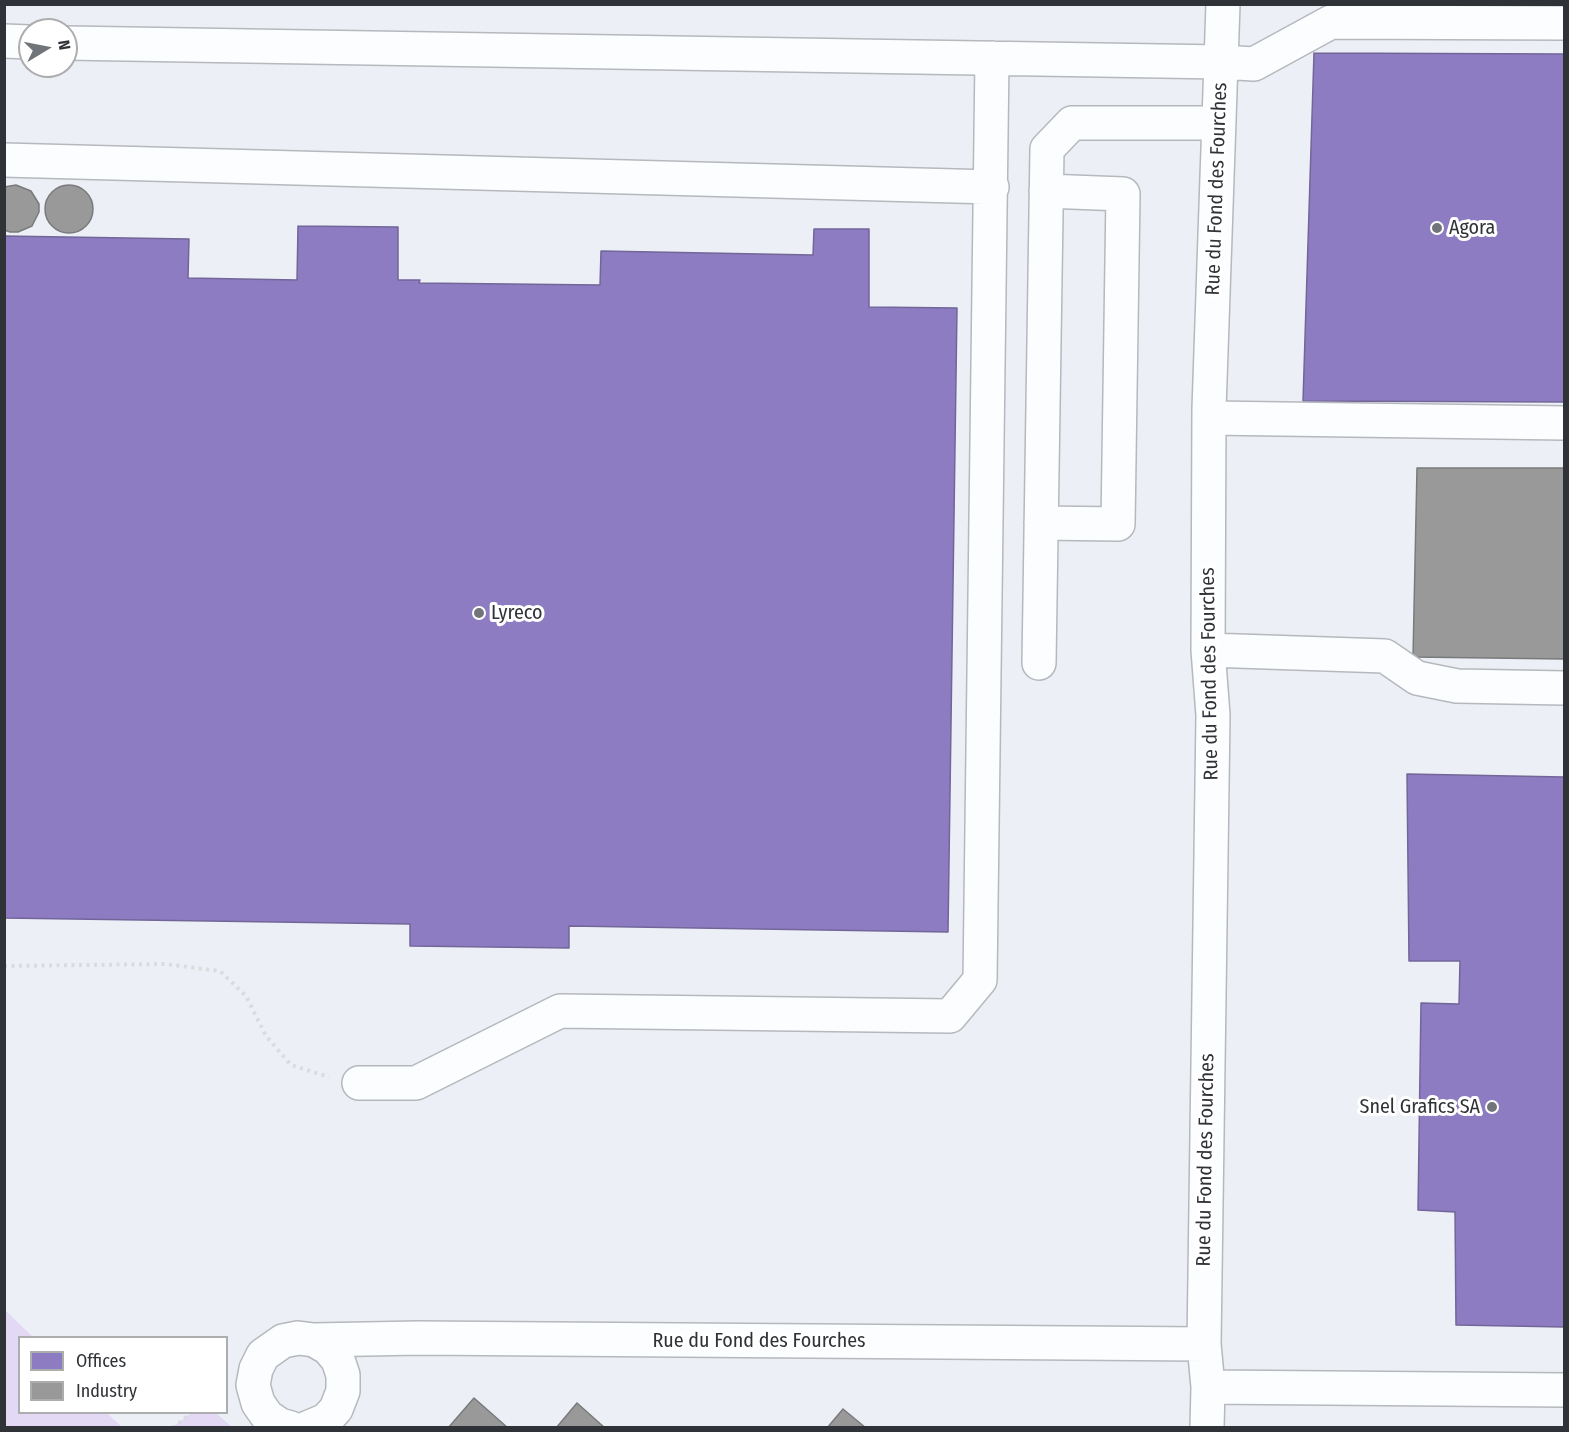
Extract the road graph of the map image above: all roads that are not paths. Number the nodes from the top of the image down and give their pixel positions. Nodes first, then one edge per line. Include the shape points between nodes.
1 (1223, 4) edge
2 (1564, 23) edge
3 (78, 43) edge
4 (992, 58) junction
5 (1221, 62) junction
6 (1219, 123) junction
7 (4, 160) edge
8 (992, 187) junction
9 (1046, 191) junction
10 (1210, 418) junction
11 (1564, 423) edge
12 (1041, 523) junction
13 (1208, 650) junction
14 (1039, 663) dead end
15 (1564, 687) edge
16 (359, 1083) road end
17 (314, 1340) junction
18 (1204, 1344) junction
19 (1208, 1388) junction
20 (1564, 1390) edge
21 (291, 1428) edge
22 (307, 1428) edge
23 (1207, 1428) edge

1 - 5 street, Rue du Fond des Fourches
2 - 5 street via 1331,22 1254,64
3 - 4 street
4 - 5 street
4 - 8 street
5 - 6 street, Rue du Fond des Fourches
6 - 9 street via 1072,123 1047,149
6 - 10 street, Rue du Fond des Fourches
7 - 8 street
8 - 16 street via 980,980 950,1016 560,1011 416,1083
9 - 12 street
9 - 12 street via 1123,194 1123,218 1118,524
10 - 11 street
10 - 13 street, Rue du Fond des Fourches
12 - 14 street
13 - 15 street via 1385,656 1417,678 1457,686
13 - 18 street, Rue du Fond des Fourches via 1213,715
17 - 18 street, Rue du Fond des Fourches
17 - 21 street, Rue du Fond des Fourches via 298,1338 275,1344 256,1369 253,1385 258,1404 267,1416
17 - 22 street via 338,1360 344,1391 326,1420
18 - 19 street, Rue du Fond des Fourches
19 - 20 street
19 - 23 street, Rue du Fond des Fourches

